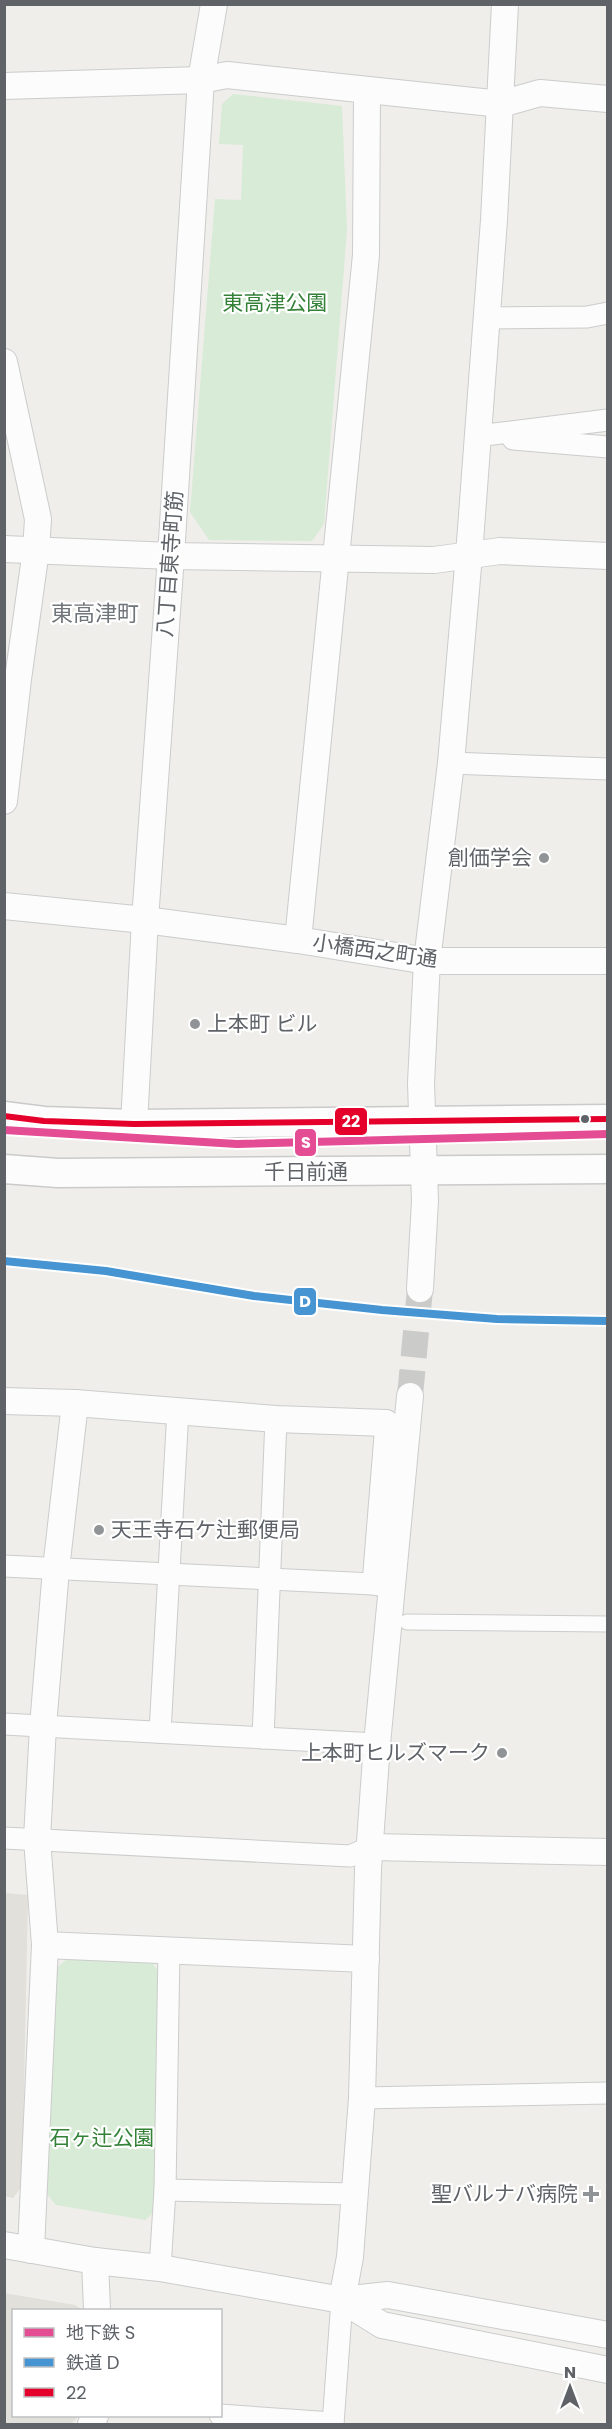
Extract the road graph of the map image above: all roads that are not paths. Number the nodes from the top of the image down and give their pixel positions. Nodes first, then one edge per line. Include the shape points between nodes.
1 (214, 4) edge
2 (505, 4) edge
3 (201, 80) junction
4 (4, 86) edge
5 (367, 92) junction
6 (608, 99) edge
7 (501, 104) junction
8 (608, 313) edge
9 (486, 318) junction
10 (4, 362) edge
11 (9, 402) edge
12 (608, 420) edge
13 (477, 435) junction
14 (608, 447) edge
15 (4, 549) edge
16 (36, 550) junction
17 (469, 555) junction
18 (171, 556) junction
19 (608, 556) edge
20 (336, 558) junction
21 (11, 679) edge
22 (451, 763) junction
23 (608, 769) edge
24 (4, 801) edge
25 (4, 906) edge
26 (145, 920) junction
27 (298, 940) junction
28 (427, 961) junction
29 (608, 961) edge
30 (4, 1116) edge
31 (608, 1119) edge
32 (422, 1121) junction
33 (134, 1124) junction
34 (4, 1169) edge
35 (608, 1169) edge
36 (423, 1171) junction
37 (420, 1289) tunnel mouth
38 (410, 1396) tunnel mouth
39 (4, 1401) edge
40 (75, 1402) junction
41 (178, 1410) junction
42 (276, 1419) junction
43 (386, 1423) joint
44 (4, 1566) edge
45 (56, 1569) junction
46 (169, 1574) junction
47 (268, 1580) junction
48 (382, 1585) junction
49 (407, 1622) dead end
50 (608, 1624) edge
51 (4, 1724) edge
52 (43, 1726) junction
53 (160, 1732) junction
54 (263, 1738) junction
55 (377, 1744) junction
56 (4, 1838) edge
57 (37, 1839) junction
58 (371, 1847) junction
59 (608, 1852) edge
60 (45, 1944) junction
61 (170, 1950) junction
62 (366, 1959) junction
63 (608, 2093) edge
64 (362, 2098) junction
65 (165, 2190) junction
66 (354, 2194) junction
67 (4, 2245) edge
68 (31, 2250) junction
69 (95, 2261) junction
70 (160, 2268) junction
71 (342, 2300) junction
72 (97, 2309) edge
73 (608, 2335) edge
74 (608, 2370) edge
75 (222, 2415) edge
76 (333, 2424) edge

1 - 3 street, 八丁目東寺町筋
2 - 7 street
3 - 4 street
3 - 5 street via 227,75
3 - 18 street, 八丁目東寺町筋
5 - 7 street
5 - 20 street via 366,255
6 - 7 street via 540,93
7 - 9 street
8 - 9 street via 587,317
9 - 13 street
10 - 11 street
11 - 16 street via 38,519
12 - 13 street
13 - 14 street
13 - 17 street
15 - 16 street
16 - 18 street
16 - 21 street
17 - 19 street via 500,551
17 - 20 street via 434,560
17 - 22 street
18 - 20 street
18 - 26 street, 八丁目東寺町筋
20 - 27 street
21 - 24 street
22 - 23 street
22 - 28 street
25 - 26 street, 小橋西之町通
26 - 27 street, 小橋西之町通
26 - 33 street, 八丁目東寺町筋
27 - 28 street, 小橋西之町通
28 - 29 street, 小橋西之町通
28 - 32 street
30 - 33 main road
31 - 32 main road
32 - 33 main road
32 - 36 street
34 - 36 main road, 千日前通 via 58,1173
35 - 36 main road, 千日前通
36 - 37 street
38 - 48 street via 399,1527
39 - 40 street
40 - 41 street
40 - 45 street
41 - 42 street
41 - 46 street
42 - 43 street
42 - 47 street
43 - 48 street
44 - 45 street
45 - 46 street
45 - 52 street
46 - 47 street
46 - 53 street
47 - 48 street
47 - 54 street
48 - 55 street
49 - 50 street
51 - 52 street
52 - 53 street
52 - 57 street
53 - 54 street
54 - 55 street
55 - 58 street
56 - 57 street
57 - 58 street via 350,1856
57 - 60 street
58 - 59 street
58 - 62 street
60 - 61 street
60 - 68 street
61 - 62 street
61 - 65 street
62 - 64 street
63 - 64 street
64 - 66 street
65 - 66 street
65 - 70 street
66 - 71 street via 350,2257
67 - 68 street
68 - 69 street
69 - 70 street
69 - 72 street
70 - 71 street
71 - 73 street via 388,2295
71 - 74 street via 382,2325
71 - 76 street
75 - 76 street

